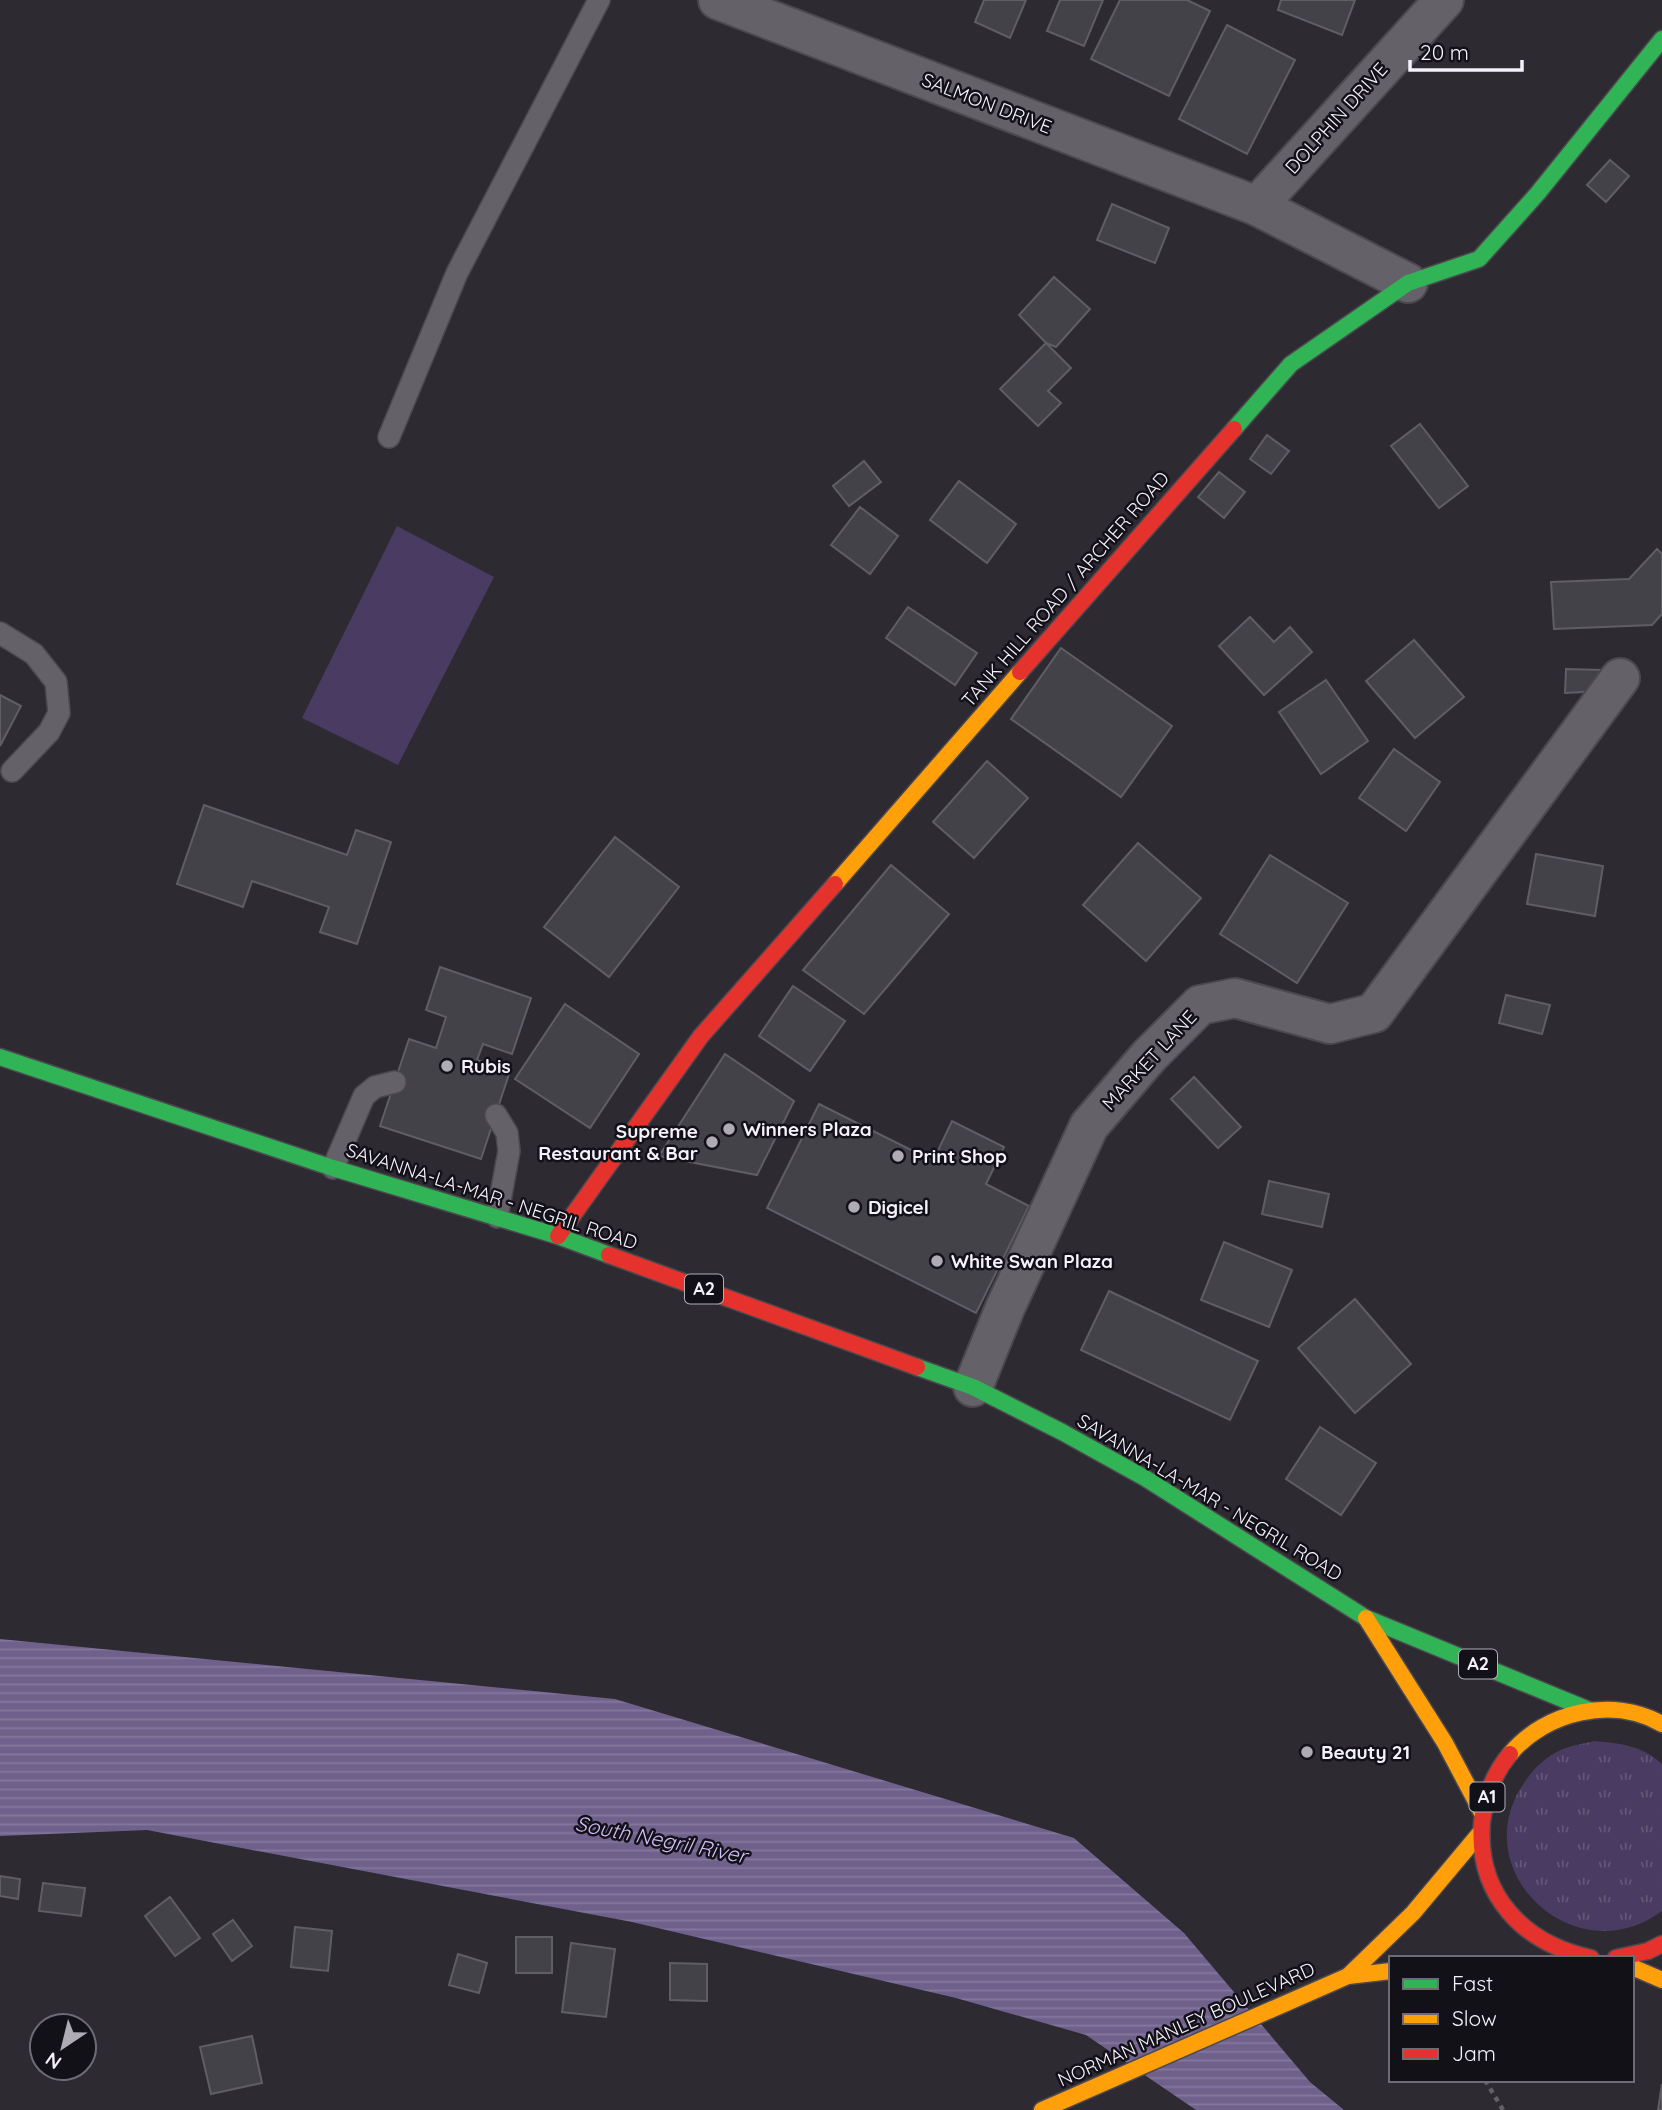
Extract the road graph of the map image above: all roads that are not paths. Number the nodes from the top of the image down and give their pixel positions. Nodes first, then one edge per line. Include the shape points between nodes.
1 (599, 0) edge
2 (718, 0) edge
3 (1444, 0) edge
4 (1662, 39) edge
5 (1257, 206) junction
6 (1408, 283) junction
7 (389, 436) dead end
8 (0, 633) edge
9 (1620, 678) dead end
10 (12, 771) dead end
11 (0, 1057) edge
12 (395, 1082) dead end
13 (496, 1115) dead end
14 (333, 1168) junction
15 (497, 1217) junction
16 (558, 1236) junction
17 (973, 1387) junction
18 (1366, 1618) junction
19 (1589, 1710) junction
20 (1662, 1724) edge
21 (1482, 1813) junction
22 (1480, 1833) junction
23 (1662, 1944) edge
24 (1570, 1954) junction
25 (1543, 1956) dead end
26 (1580, 1956) edge
27 (1625, 1956) edge
28 (1634, 1968) edge
29 (1389, 1971) edge
30 (1348, 1976) junction
31 (1662, 1980) edge
32 (1042, 2110) edge

1 - 7 lane via 457,273
2 - 5 street, SALMON DRIVE
3 - 5 street, DOLPHIN DRIVE
4 - 6 main road, TANK HILL ROAD / ARCHER ROAD via 1479,259
5 - 6 street, SALMON DRIVE
6 - 16 main road, TANK HILL ROAD / ARCHER ROAD via 1291,364 701,1036
8 - 10 lane via 34,654 56,682 59,713 49,732
9 - 17 street, MARKET LANE via 1374,1013 1330,1024 1235,998 1200,1005 1149,1056 1089,1126
11 - 14 main road, SAVANNA-LA-MAR - NEGRIL ROAD / A2
12 - 14 lane via 375,1087 365,1096
13 - 15 lane via 507,1133 509,1151
14 - 15 main road, SAVANNA-LA-MAR - NEGRIL ROAD / A2
15 - 16 main road, SAVANNA-LA-MAR - NEGRIL ROAD / A2
16 - 17 main road, SAVANNA-LA-MAR - NEGRIL ROAD / A2
17 - 18 main road, SAVANNA-LA-MAR - NEGRIL ROAD / A2 via 1144,1478
18 - 19 main road, SAVANNA-LA-MAR - NEGRIL ROAD / A2
18 - 21 main road, SAVANNA-LA-MAR - NEGRIL ROAD / A2 via 1446,1743
19 - 20 main road, A1 via 1624,1711
19 - 21 main road, A1 via 1559,1718 1531,1733 1508,1755 1491,1782
21 - 22 main road, A1
22 - 24 main road, A1 via 1486,1872 1505,1908 1534,1936
22 - 30 main road, NORMAN MANLEY BOULEVARD / A1 via 1413,1913
23 - 27 main road
24 - 25 main road, A1
24 - 26 main road, A1
28 - 31 main road
29 - 30 main road, NORMAN MANLEY BOULEVARD / A1
30 - 32 main road, NORMAN MANLEY BOULEVARD / A1

